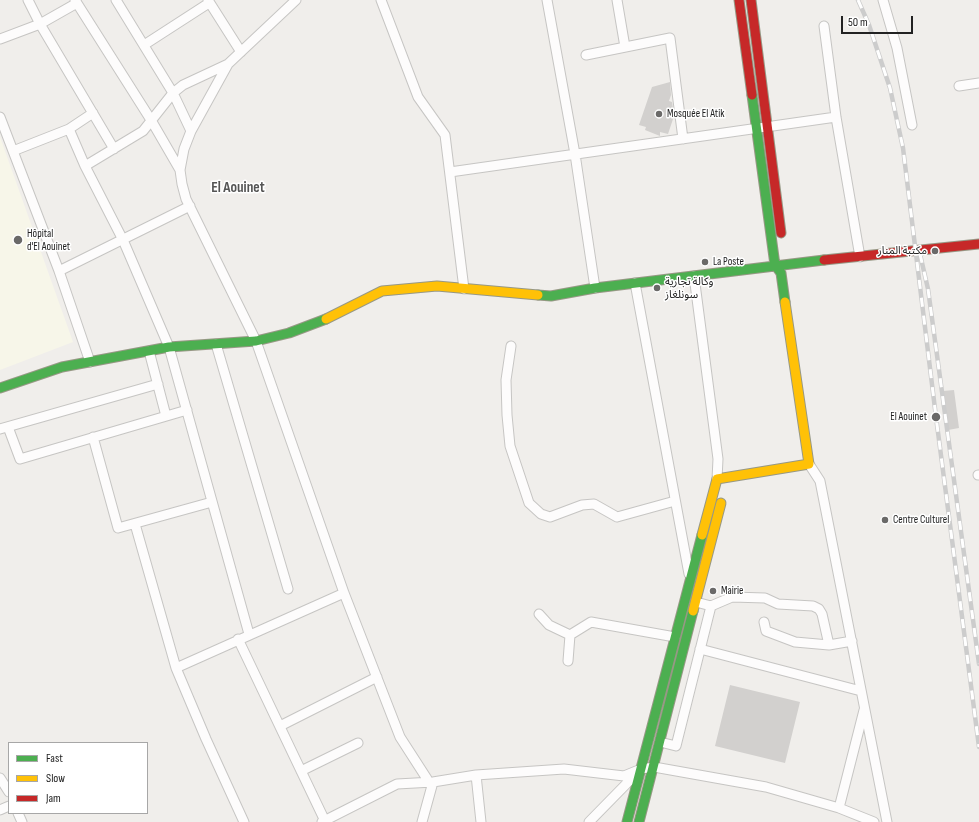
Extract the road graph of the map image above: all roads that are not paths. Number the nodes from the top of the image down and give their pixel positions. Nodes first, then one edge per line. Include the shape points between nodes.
1 (28, 0) edge
2 (116, 0) edge
3 (296, 0) edge
4 (381, 0) edge
5 (546, 0) edge
6 (618, 0) edge
7 (739, 0) edge
8 (751, 0) edge
9 (883, 0) edge
10 (208, 1) edge
11 (76, 2) edge
12 (40, 24) junction
13 (824, 26) dead end
14 (756, 31) junction
15 (743, 32) junction
16 (0, 39) edge
17 (144, 45) junction
18 (625, 47) junction
19 (241, 52) junction
20 (586, 55) dead end
21 (228, 64) junction
22 (979, 83) edge
23 (959, 86) dead end
24 (173, 93) junction
25 (93, 113) junction
26 (0, 116) edge
27 (836, 116) junction
28 (151, 120) junction
29 (912, 125) dead end
30 (768, 128) junction
31 (68, 129) junction
32 (756, 129) junction
33 (192, 131) junction
34 (683, 139) junction
35 (114, 149) junction
36 (13, 151) junction
37 (575, 154) junction
38 (85, 166) junction
39 (180, 170) junction
40 (450, 172) junction
41 (190, 206) junction
42 (124, 240) junction
43 (782, 241) dead end
44 (979, 244) edge
45 (860, 257) junction
46 (781, 261) junction
47 (59, 271) junction
48 (694, 276) junction
49 (635, 283) junction
50 (464, 288) junction
51 (595, 288) junction
52 (256, 340) junction
53 (216, 344) junction
54 (511, 346) dead end
55 (169, 347) junction
56 (150, 351) junction
57 (90, 362) junction
58 (158, 384) junction
59 (0, 388) edge
60 (187, 410) junction
61 (166, 416) junction
62 (4, 428) edge
63 (93, 437) junction
64 (809, 464) junction
65 (716, 479) junction
66 (726, 485) junction
67 (675, 501) junction
68 (212, 502) junction
69 (135, 524) junction
70 (690, 580) junction
71 (288, 589) dead end
72 (344, 593) junction
73 (696, 602) junction
74 (710, 606) junction
75 (539, 614) dead end
76 (764, 622) dead end
77 (249, 634) junction
78 (570, 636) junction
79 (675, 637) junction
80 (238, 639) junction
81 (852, 641) junction
82 (829, 645) junction
83 (700, 649) junction
84 (568, 661) dead end
85 (176, 668) junction
86 (377, 677) junction
87 (861, 691) junction
88 (865, 707) junction
89 (280, 726) junction
90 (660, 742) junction
91 (358, 743) dead end
92 (654, 767) junction
93 (640, 769) junction
94 (301, 771) junction
95 (476, 775) junction
96 (0, 778) edge
97 (431, 782) junction
98 (8, 790) edge
99 (839, 808) junction
100 (328, 821) edge
101 (244, 822) edge
102 (422, 822) edge
103 (482, 822) edge
104 (589, 822) edge
105 (627, 822) edge
106 (639, 822) edge
107 (874, 822) edge
108 (887, 822) edge

1 - 12 street
2 - 17 street
3 - 19 street
4 - 40 street via 418,97 445,135
5 - 37 street
6 - 18 street
7 - 15 main road
8 - 14 main road
9 - 29 street via 897,48
10 - 17 street
10 - 19 street
11 - 12 street
11 - 28 street
12 - 16 street
12 - 25 street
13 - 27 street
14 - 15 main road
14 - 30 main road
15 - 32 main road
17 - 24 street
18 - 20 street
18 - 34 street via 670,38
19 - 21 street
21 - 24 street via 183,85
21 - 33 street
22 - 23 street
24 - 28 street
24 - 33 street
25 - 31 street
25 - 35 street
26 - 36 street
27 - 30 street
27 - 45 street
28 - 35 street via 143,131
28 - 39 street
30 - 32 street
30 - 43 main road
31 - 36 street
31 - 38 street
32 - 34 street
32 - 46 main road
33 - 39 street via 184,149
34 - 37 street
35 - 38 street
36 - 47 street
37 - 40 street
37 - 51 street
38 - 42 street
39 - 41 street
40 - 50 street
41 - 42 street
41 - 52 street
42 - 47 street
42 - 55 street
44 - 45 main road
45 - 46 main road
46 - 48 main road
46 - 64 main road
47 - 57 street
48 - 49 main road
48 - 65 street via 718,459
49 - 51 main road
49 - 67 street
50 - 51 main road via 551,296
50 - 52 main road via 437,286 382,290 324,320 289,333
52 - 53 main road
52 - 72 street
53 - 55 main road
53 - 71 street
54 - 67 street via 506,380 510,446 529,503 541,514 550,517 582,505 594,504 617,517
55 - 56 main road
55 - 60 street
56 - 57 main road
56 - 58 street
57 - 59 main road via 62,367
58 - 61 street
58 - 62 street
60 - 61 street
60 - 68 street
61 - 63 street
62 - 63 street via 20,459
63 - 69 street via 118,528
64 - 66 main road
64 - 81 street via 820,480
65 - 66 main road
65 - 70 main road
66 - 73 main road
67 - 70 street
68 - 69 street
68 - 77 street
69 - 85 street
70 - 79 main road
72 - 77 street
72 - 86 street
73 - 74 street
73 - 90 main road
74 - 82 street via 732,597 765,598 778,604 813,606 819,608 822,614
74 - 83 street
75 - 78 street via 549,625
76 - 82 street via 766,631 795,642
77 - 80 street
78 - 79 street via 591,622
78 - 84 street
79 - 93 main road
80 - 85 street
80 - 89 street
81 - 82 street
81 - 87 street
83 - 87 street
83 - 90 street via 676,746
85 - 101 street
86 - 89 street
86 - 97 street via 400,737
87 - 88 street
88 - 99 street
88 - 108 street
89 - 94 street
90 - 92 main road
91 - 94 street
92 - 93 street
92 - 99 street via 766,787
92 - 106 main road
93 - 95 street via 624,776 564,769
93 - 104 street
93 - 105 main road
94 - 100 street
95 - 97 street
95 - 103 street
96 - 98 street
97 - 100 street via 397,784
97 - 102 street
99 - 107 street

